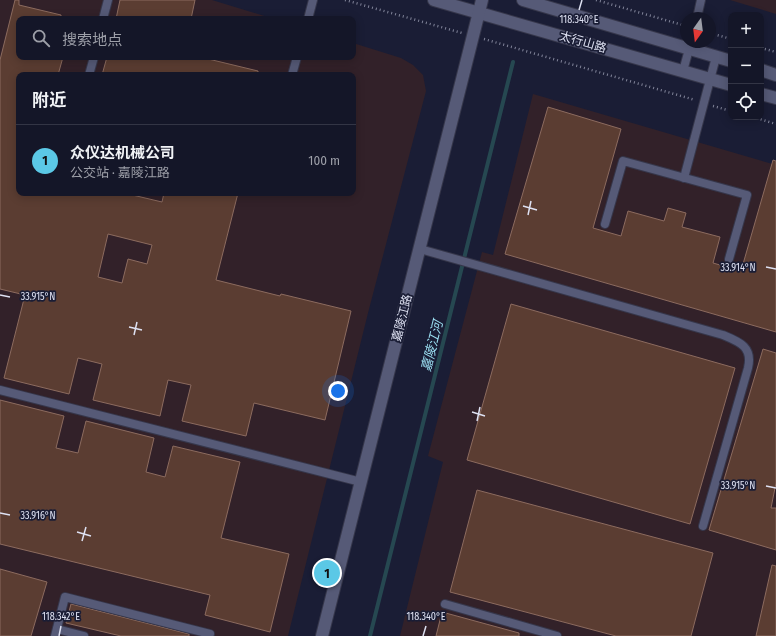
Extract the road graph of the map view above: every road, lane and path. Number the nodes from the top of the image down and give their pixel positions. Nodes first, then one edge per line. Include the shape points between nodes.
1 (108, 0) edge
2 (313, 0) edge
3 (345, 0) edge
4 (434, 0) edge
5 (482, 0) edge
6 (523, 0) edge
7 (596, 0) edge
8 (701, 0) edge
9 (698, 12) edge
10 (479, 13) junction
11 (104, 16) edge
12 (309, 16) edge
13 (680, 24) edge
14 (716, 35) edge
15 (473, 36) junction
16 (728, 38) edge
17 (680, 43) edge
18 (689, 48) edge
19 (695, 48) edge
20 (764, 49) edge
21 (776, 52) edge
22 (716, 57) junction
23 (93, 60) edge
24 (296, 60) edge
25 (728, 60) edge
26 (683, 71) junction
27 (764, 71) edge
28 (90, 72) edge
29 (293, 72) edge
30 (776, 75) edge
31 (711, 79) junction
32 (728, 84) edge
33 (764, 95) edge
34 (776, 98) edge
35 (704, 103) junction
36 (728, 110) edge
37 (763, 120) edge
38 (776, 124) edge
39 (684, 178) junction
40 (605, 224) dead end
41 (420, 249) junction
42 (729, 259) dead end
43 (0, 390) edge
44 (360, 482) junction
45 (703, 526) dead end
46 (445, 604) dead end
47 (56, 633) edge
48 (212, 635) edge
49 (84, 636) edge
50 (322, 636) edge
51 (557, 636) edge

1 - 11 lane
2 - 12 lane
3 - 15 path
4 - 10 street, 太行山路
5 - 10 street, 嘉陵江路
6 - 17 street, 太行山路
7 - 13 path
8 - 9 lane
10 - 15 street, 嘉陵江路
10 - 26 street, 太行山路
14 - 16 path
15 - 35 path
15 - 41 street, 嘉陵江路
18 - 26 lane
19 - 22 street, 太行山路
20 - 21 path
22 - 25 street, 太行山路
22 - 31 lane
23 - 28 lane
24 - 29 lane
26 - 31 street, 太行山路
27 - 30 street
31 - 32 street, 太行山路
31 - 35 lane
33 - 34 street
35 - 36 path
35 - 39 lane
37 - 38 path
39 - 40 lane via 623,161
39 - 42 lane via 747,195
41 - 44 street, 嘉陵江路
41 - 45 lane via 723,335 738,341 747,349 750,359 748,368
43 - 44 lane
44 - 50 street, 嘉陵江路
46 - 51 lane
47 - 48 lane via 65,597
47 - 49 lane

